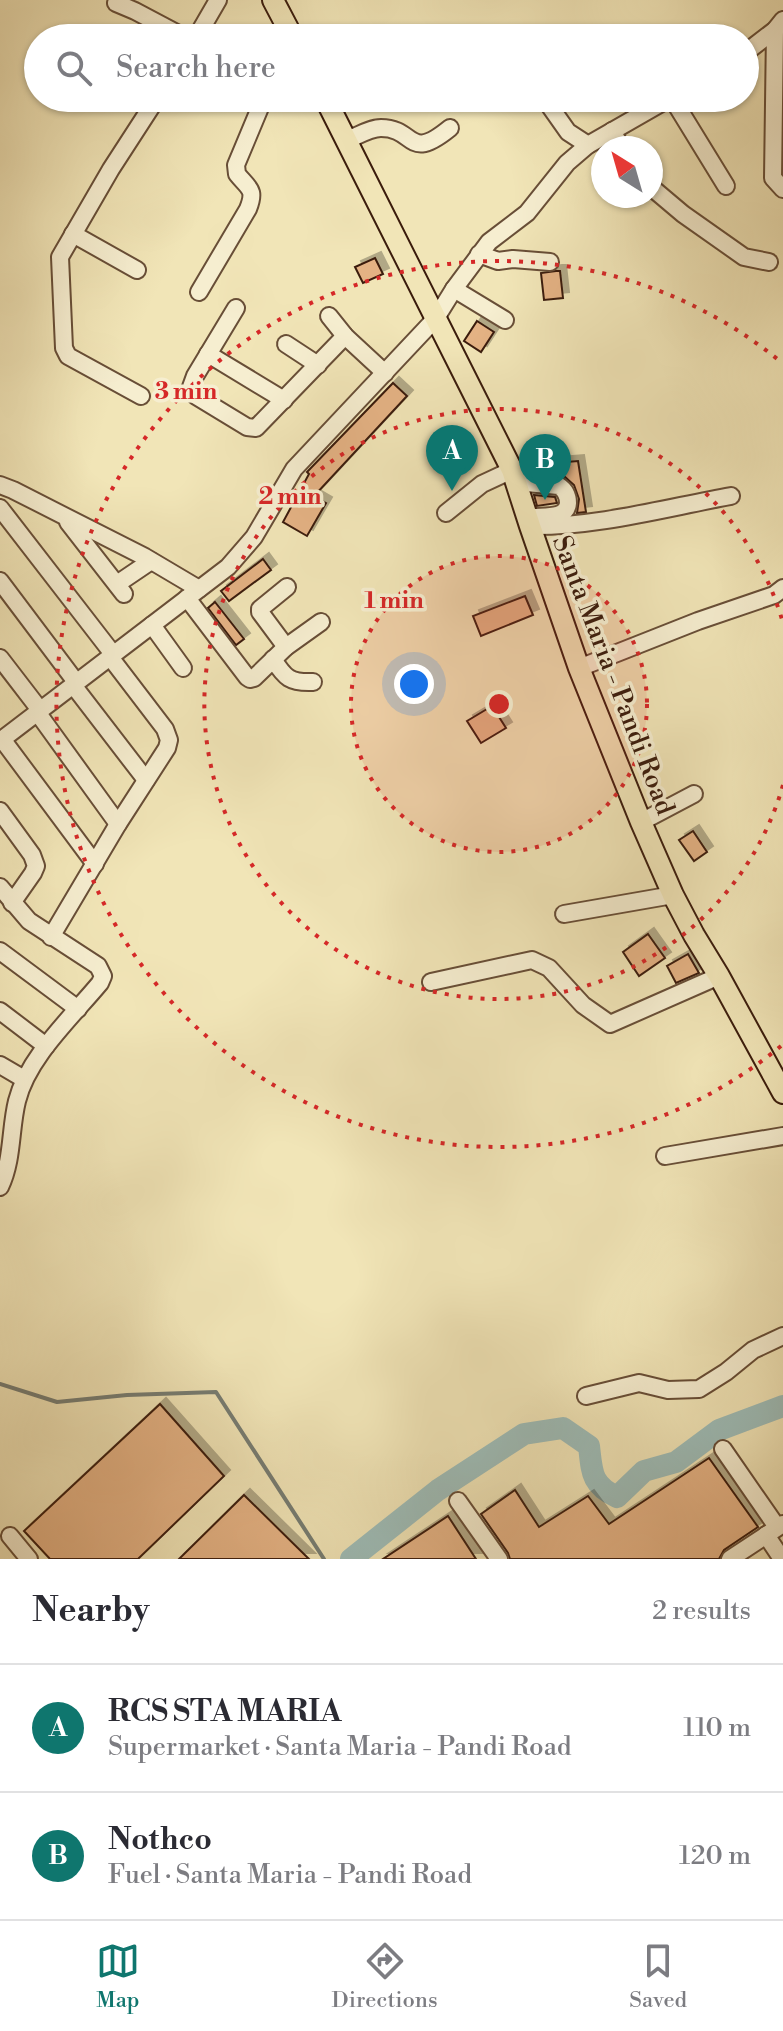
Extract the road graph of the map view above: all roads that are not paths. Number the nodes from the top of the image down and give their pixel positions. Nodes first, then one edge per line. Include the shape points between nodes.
1 (218, 0) edge
2 (273, 0) edge
3 (116, 3) dead end
4 (160, 24) edge
5 (204, 24) edge
6 (286, 24) edge
7 (779, 25) edge
8 (759, 41) edge
9 (148, 112) edge
10 (258, 112) edge
11 (336, 112) edge
12 (554, 112) edge
13 (646, 112) edge
14 (680, 112) edge
15 (450, 128) dead end
16 (612, 131) junction
17 (615, 136) edge
18 (345, 141) junction
19 (588, 145) junction
20 (726, 186) dead end
21 (783, 189) edge
22 (663, 197) edge
23 (73, 234) junction
24 (479, 254) junction
25 (550, 262) dead end
26 (769, 262) dead end
27 (137, 270) dead end
28 (454, 289) junction
29 (199, 292) dead end
30 (236, 308) dead end
31 (329, 316) dead end
32 (436, 318) junction
33 (505, 320) dead end
34 (345, 336) junction
35 (286, 344) dead end
36 (208, 354) junction
37 (318, 365) junction
38 (385, 373) junction
39 (141, 396) dead end
40 (284, 400) junction
41 (514, 476) junction
42 (0, 485) edge
43 (731, 496) dead end
44 (0, 508) edge
45 (446, 513) dead end
46 (65, 517) junction
47 (528, 522) junction
48 (151, 561) junction
49 (0, 581) edge
50 (287, 587) dead end
51 (783, 588) edge
52 (193, 594) junction
53 (321, 622) dead end
54 (152, 625) junction
55 (286, 647) junction
56 (112, 656) junction
57 (0, 658) edge
58 (273, 659) junction
59 (183, 668) dead end
60 (579, 668) junction
61 (313, 682) dead end
62 (75, 684) junction
63 (38, 711) junction
64 (1, 740) edge
65 (146, 780) junction
66 (694, 794) dead end
67 (0, 811) edge
68 (641, 822) junction
69 (118, 824) junction
70 (95, 864) junction
71 (0, 887) edge
72 (673, 895) junction
73 (12, 903) junction
74 (564, 914) dead end
75 (51, 937) junction
76 (0, 951) edge
77 (719, 976) junction
78 (431, 982) dead end
79 (78, 1009) junction
80 (0, 1011) edge
81 (46, 1046) junction
82 (0, 1065) edge
83 (24, 1079) junction
84 (783, 1091) edge
85 (7, 1124) edge
86 (783, 1136) edge
87 (665, 1156) dead end
88 (2, 1180) edge
89 (783, 1336) edge
90 (586, 1396) dead end
91 (723, 1449) dead end
92 (458, 1501) dead end
93 (775, 1529) edge
94 (10, 1536) dead end
95 (29, 1559) edge
96 (499, 1559) edge
97 (730, 1559) edge
98 (782, 1559) edge

1 - 5 street
2 - 6 main road
3 - 4 street
7 - 8 street
7 - 21 street via 773,178
9 - 23 street
10 - 29 street via 236,165 253,198
11 - 18 main road, Santa Maria - Pandi Road
12 - 19 street via 568,132
13 - 16 street
14 - 20 street
15 - 18 street via 424,144 382,128
16 - 17 street
16 - 19 street
18 - 32 main road, Santa Maria - Pandi Road
19 - 24 street via 527,213
22 - 26 street via 744,257
23 - 27 street
23 - 39 street via 60,257 64,348 68,356
24 - 25 street via 498,261
24 - 28 street
28 - 32 street
28 - 33 street
30 - 36 street
31 - 34 street
32 - 38 street
32 - 41 main road, Santa Maria - Pandi Road
34 - 37 street
34 - 38 street
35 - 37 street
36 - 40 street
36 - 40 street via 191,387 210,406 256,428
37 - 40 street
38 - 52 street via 294,469 254,537 228,567
41 - 45 street via 482,484
41 - 47 main road, Santa Maria - Pandi Road
41 - 47 street via 559,486 567,496 566,511
42 - 46 street
43 - 47 street via 559,526
44 - 56 street
46 - 48 street
46 - 48 street via 120,589
47 - 60 main road, Santa Maria - Pandi Road
48 - 52 street
49 - 62 street
50 - 55 street via 260,609
51 - 60 street
52 - 54 street
52 - 58 street via 248,678
53 - 55 street
54 - 56 street
54 - 59 street
55 - 58 street
56 - 62 street
56 - 65 street via 169,740
57 - 63 street
58 - 61 street via 289,680
60 - 68 main road, Santa Maria - Pandi Road
62 - 63 street
62 - 65 street
63 - 64 street
63 - 69 street
64 - 70 street
65 - 69 street
66 - 68 street
67 - 73 street via 36,866
68 - 72 main road, Santa Maria - Pandi Road
69 - 70 street
70 - 75 street
71 - 73 street
72 - 74 street
72 - 77 main road, Santa Maria - Pandi Road
73 - 75 street
75 - 79 street via 102,971 100,983
76 - 79 street
77 - 78 street via 610,1024 583,1005 549,968 532,960
77 - 84 main road, Santa Maria - Pandi Road
79 - 81 street
80 - 81 street
81 - 83 street
82 - 83 street
83 - 85 street
85 - 88 street
86 - 87 street
89 - 90 street via 753,1350 699,1389 668,1390 639,1383
91 - 93 street
92 - 96 street
93 - 97 street
93 - 98 street
94 - 95 street

